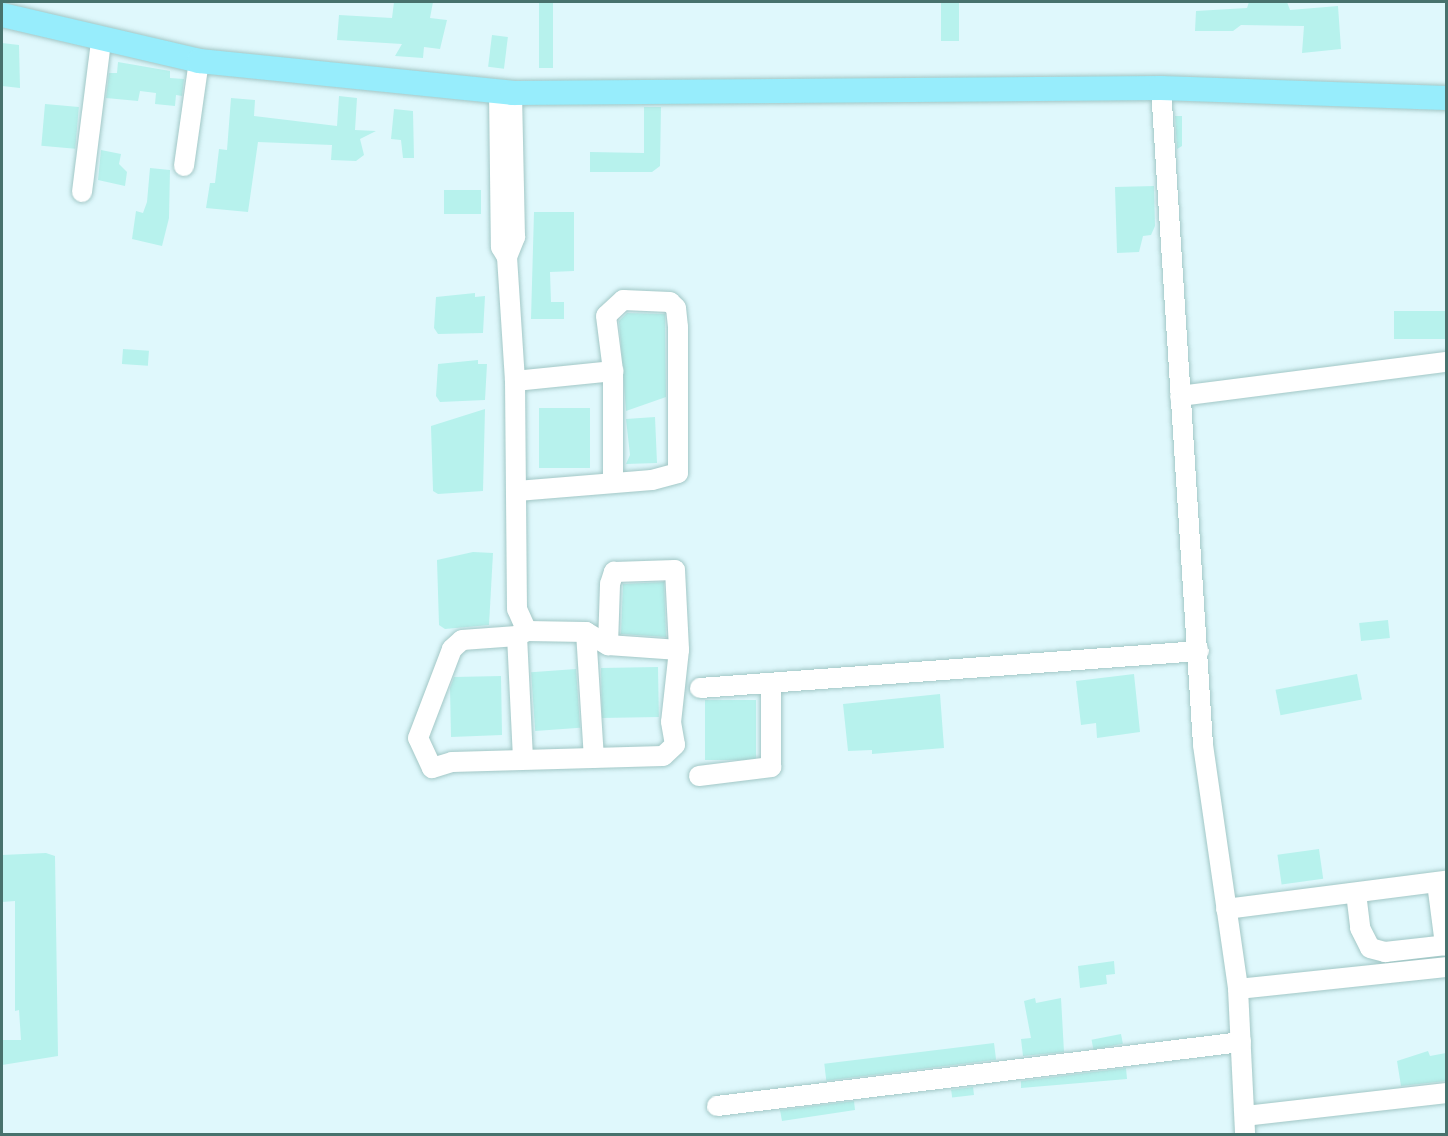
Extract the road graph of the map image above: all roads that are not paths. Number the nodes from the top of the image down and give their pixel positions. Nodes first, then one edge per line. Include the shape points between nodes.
1 (2, 15) edge
2 (101, 41) junction
3 (199, 60) junction
4 (1161, 88) junction
5 (505, 93) junction
6 (1446, 98) edge
7 (184, 166) dead end
8 (82, 192) dead end
9 (1446, 362) edge
10 (613, 371) junction
11 (515, 381) junction
12 (1180, 396) junction
13 (613, 482) junction
14 (517, 490) junction
15 (586, 632) junction
16 (522, 634) junction
17 (608, 645) junction
18 (679, 650) junction
19 (1199, 651) junction
20 (771, 683) junction
21 (700, 688) dead end
22 (594, 758) junction
23 (523, 759) junction
24 (699, 776) dead end
25 (1442, 882) edge
26 (1356, 893) junction
27 (1226, 909) junction
28 (1446, 945) edge
29 (1446, 967) edge
30 (1238, 989) junction
31 (1241, 1042) junction
32 (1446, 1093) edge
33 (717, 1106) dead end
34 (1245, 1125) edge

1 - 2 main road
2 - 3 main road
2 - 8 street
3 - 5 main road
3 - 7 street
4 - 5 main road
4 - 6 main road
4 - 12 street
5 - 11 street via 501,247 507,257
9 - 12 street
10 - 11 street
10 - 13 street
10 - 13 street via 606,316 612,307 623,300 670,302 676,308 678,327 678,473
11 - 14 street
12 - 19 street
13 - 14 street
14 - 16 street via 517,609
15 - 16 street
15 - 17 street
15 - 22 street
16 - 23 street
16 - 23 street via 462,640 456,645 417,738 432,768 452,762
17 - 18 street
17 - 18 street via 610,584 614,572 670,568 678,575
18 - 22 street via 671,722 675,745 663,756
19 - 20 street
19 - 27 street via 1205,756
20 - 21 street
20 - 24 street via 771,767
22 - 23 street
25 - 26 street
25 - 28 street
26 - 27 street
26 - 28 street via 1359,928 1370,948 1386,952
27 - 30 street
29 - 30 street
30 - 31 street
31 - 33 street
31 - 34 street
32 - 34 street

